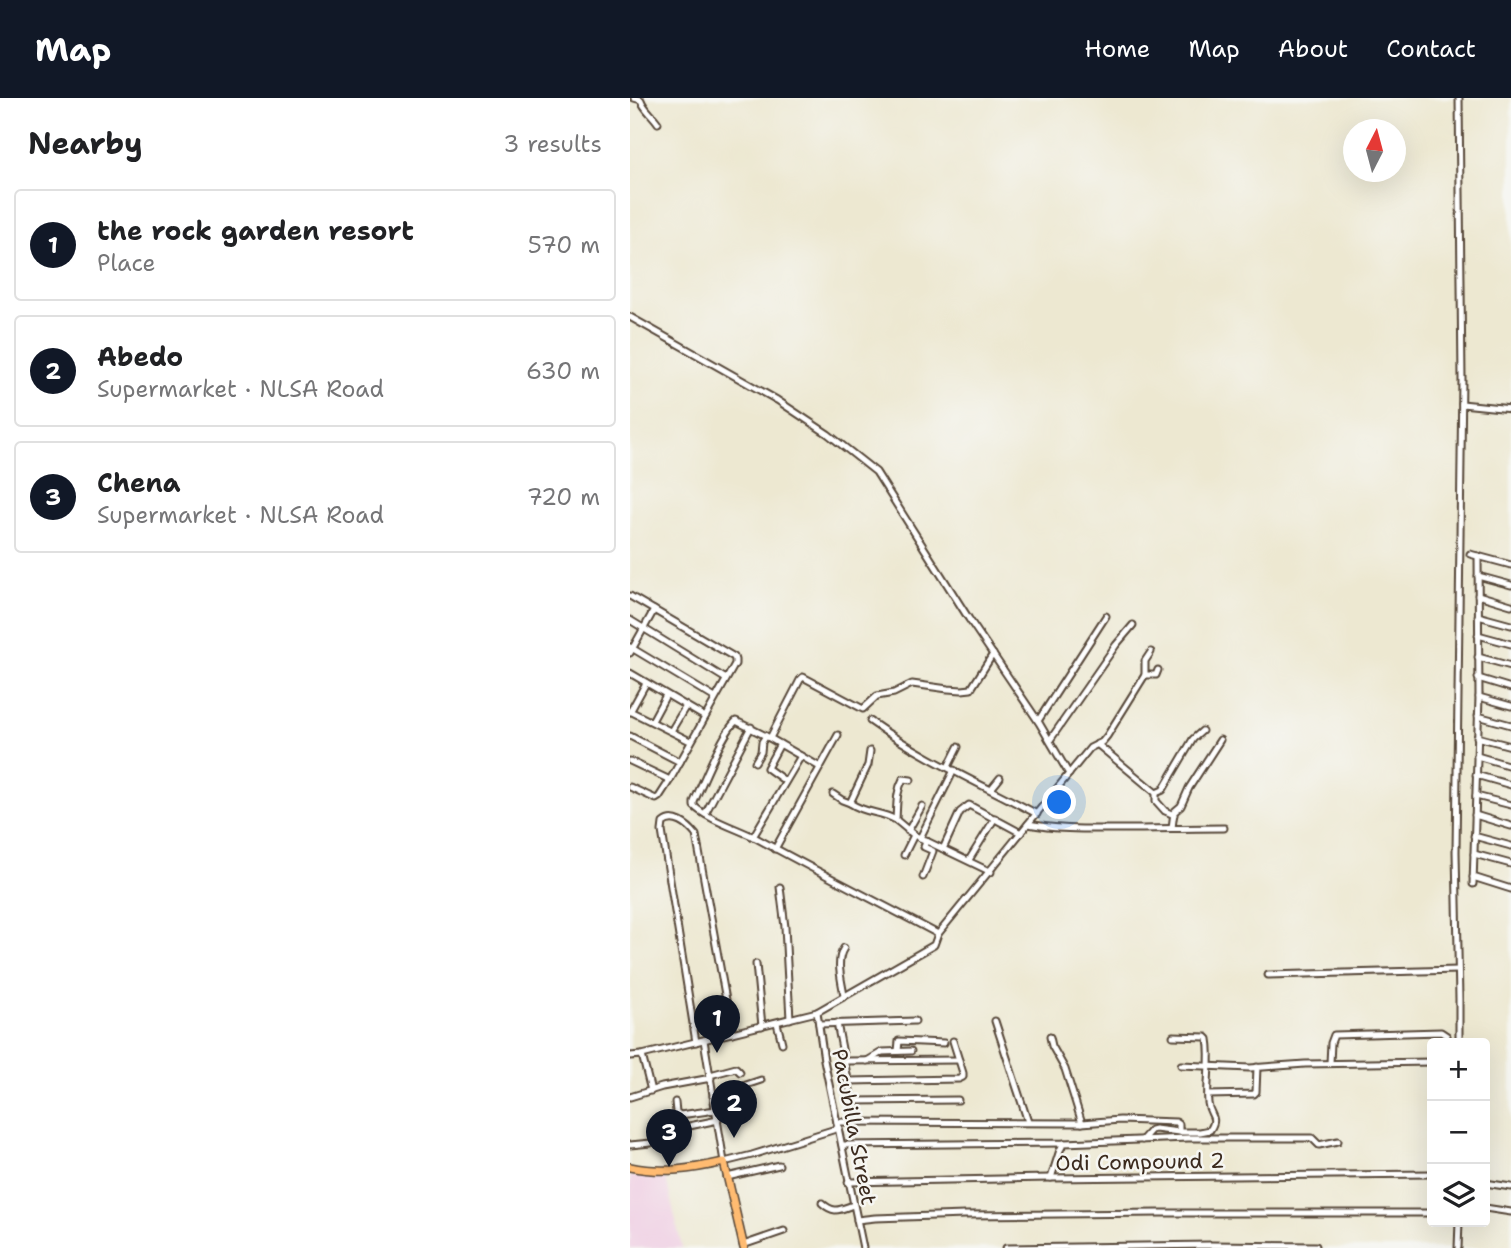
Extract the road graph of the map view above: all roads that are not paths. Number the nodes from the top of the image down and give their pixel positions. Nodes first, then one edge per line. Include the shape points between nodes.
1 (634, 98) edge
2 (1459, 98) edge
3 (658, 122) dead end
4 (630, 317) edge
5 (1462, 404) junction
6 (1511, 409) edge
7 (1470, 554) dead end
8 (1478, 556) junction
9 (1511, 565) edge
10 (1478, 576) junction
11 (1511, 585) edge
12 (630, 596) edge
13 (1478, 596) junction
14 (1511, 605) edge
15 (654, 610) junction
16 (1478, 616) junction
17 (1106, 617) dead end
18 (630, 621) edge
19 (1133, 625) dead end
20 (1511, 625) edge
21 (643, 628) junction
22 (1478, 635) junction
23 (1511, 644) edge
24 (631, 650) edge
25 (1151, 652) dead end
26 (993, 654) junction
27 (1478, 657) junction
28 (1511, 666) edge
29 (1158, 670) dead end
30 (630, 673) edge
31 (1145, 675) junction
32 (1478, 678) junction
33 (726, 679) junction
34 (646, 683) junction
35 (1511, 688) edge
36 (666, 695) junction
37 (1479, 697) junction
38 (715, 698) junction
39 (686, 706) junction
40 (1511, 706) edge
41 (630, 711) edge
42 (1478, 716) junction
43 (705, 717) junction
44 (652, 721) junction
45 (870, 721) dead end
46 (1038, 721) junction
47 (1511, 725) edge
48 (751, 727) junction
49 (671, 731) junction
50 (1202, 731) dead end
51 (838, 735) dead end
52 (630, 736) edge
53 (768, 737) junction
54 (1477, 737) junction
55 (1050, 740) junction
56 (1220, 740) dead end
57 (691, 741) junction
58 (780, 744) junction
59 (1097, 744) junction
60 (1511, 746) edge
61 (958, 747) dead end
62 (870, 751) dead end
63 (801, 756) junction
64 (1477, 756) junction
65 (630, 761) edge
66 (680, 762) junction
67 (755, 762) dead end
68 (1511, 766) edge
69 (820, 767) junction
70 (951, 769) junction
71 (1069, 774) junction
72 (1476, 775) junction
73 (1000, 778) dead end
74 (705, 779) junction
75 (670, 780) junction
76 (911, 780) dead end
77 (785, 781) junction
78 (1511, 785) edge
79 (720, 786) junction
80 (630, 787) edge
81 (991, 789) junction
82 (833, 793) dead end
83 (1156, 793) junction
84 (1476, 796) junction
85 (850, 803) junction
86 (922, 806) dead end
87 (1511, 806) edge
88 (705, 814) junction
89 (1037, 814) junction
90 (1174, 815) junction
91 (1475, 816) junction
92 (995, 818) junction
93 (896, 820) junction
94 (1028, 824) junction
95 (1511, 826) edge
96 (1172, 828) junction
97 (1224, 828) dead end
98 (1021, 833) junction
99 (917, 836) junction
100 (1474, 836) junction
101 (753, 837) junction
102 (1511, 846) edge
103 (775, 849) junction
104 (943, 849) junction
105 (1474, 854) junction
106 (904, 855) dead end
107 (969, 860) junction
108 (1511, 864) edge
109 (990, 872) junction
110 (923, 877) dead end
111 (780, 887) dead end
112 (1511, 889) edge
113 (939, 934) junction
114 (844, 948) dead end
115 (755, 964) dead end
116 (1458, 970) junction
117 (1268, 975) dead end
118 (844, 996) junction
119 (817, 1012) junction
120 (790, 1019) junction
121 (915, 1021) dead end
122 (995, 1021) dead end
123 (777, 1023) junction
124 (837, 1023) junction
125 (819, 1024) junction
126 (762, 1026) junction
127 (732, 1032) junction
128 (1172, 1036) dead end
129 (1050, 1037) dead end
130 (1447, 1038) edge
131 (1459, 1038) edge
132 (704, 1040) junction
133 (953, 1041) dead end
134 (696, 1042) junction
135 (782, 1042) dead end
136 (944, 1043) dead end
137 (898, 1051) junction
138 (911, 1051) dead end
139 (642, 1055) junction
140 (630, 1056) edge
141 (959, 1060) junction
142 (844, 1061) junction
143 (867, 1061) junction
144 (1427, 1062) edge
145 (1330, 1063) junction
146 (1181, 1065) dead end
147 (1209, 1067) junction
148 (1257, 1067) junction
149 (740, 1072) dead end
150 (710, 1076) junction
151 (761, 1080) dead end
152 (849, 1081) junction
153 (651, 1091) junction
154 (1208, 1095) junction
155 (713, 1096) junction
156 (630, 1097) edge
157 (958, 1100) dead end
158 (852, 1101) junction
159 (675, 1102) dead end
160 (740, 1104) dead end
161 (716, 1111) junction
162 (718, 1120) junction
163 (856, 1121) junction
164 (1028, 1122) junction
165 (668, 1123) dead end
166 (1082, 1123) junction
167 (838, 1125) junction
168 (1176, 1132) junction
169 (1166, 1139) junction
170 (1142, 1140) junction
171 (1338, 1142) dead end
172 (651, 1143) dead end
173 (1064, 1143) junction
174 (630, 1145) edge
175 (842, 1145) junction
176 (724, 1161) junction
177 (779, 1165) dead end
178 (630, 1167) edge
179 (1427, 1174) edge
180 (727, 1177) junction
181 (1051, 1178) junction
182 (848, 1182) junction
183 (1490, 1184) edge
184 (1511, 1187) edge
185 (822, 1203) dead end
186 (853, 1205) junction
187 (1490, 1209) edge
188 (1511, 1212) edge
189 (1427, 1213) edge
190 (857, 1220) junction
191 (1459, 1227) edge
192 (784, 1231) dead end
193 (1316, 1246) dead end
194 (744, 1247) edge
195 (863, 1248) edge
196 (1006, 1248) edge
197 (1458, 1248) edge

1 - 3 street via 641,100
2 - 5 street
4 - 26 street via 777,400 867,463
5 - 6 street
5 - 116 street
7 - 8 street
8 - 9 street
8 - 10 street
10 - 11 street
10 - 13 street
12 - 15 street
13 - 14 street
13 - 16 street
15 - 21 street
15 - 33 street via 734,657 736,662
16 - 20 street
16 - 22 street
17 - 46 street
18 - 21 street
19 - 55 street
21 - 24 street
21 - 33 street
22 - 23 street
22 - 27 street
24 - 38 street
25 - 31 street via 1145,661
26 - 46 street
26 - 53 street via 971,689 912,684 877,696 865,709 803,677
27 - 28 street
27 - 32 street
29 - 31 street via 1156,675
30 - 34 street
31 - 59 street via 1107,736
32 - 35 street
32 - 37 street
33 - 38 street
34 - 36 street
34 - 41 street
36 - 39 street
36 - 44 street
37 - 40 street
37 - 42 street
38 - 43 street
39 - 43 street
39 - 49 street
41 - 44 street
42 - 47 street
42 - 54 street
43 - 57 street
44 - 49 street
45 - 70 street
46 - 55 street
48 - 53 street
48 - 74 street via 734,722
48 - 79 street
49 - 57 street
50 - 83 street via 1163,790
51 - 69 street
52 - 66 street
53 - 58 street
53 - 67 street
54 - 60 street
54 - 64 street
55 - 71 street
56 - 90 street
57 - 66 street
58 - 63 street
58 - 77 street via 766,768
59 - 71 street
59 - 83 street
61 - 70 street
62 - 85 street
63 - 69 street
63 - 77 street
64 - 68 street
64 - 72 street
65 - 75 street
66 - 75 street
69 - 103 street
70 - 81 street
70 - 99 street
71 - 89 street
72 - 78 street
72 - 84 street
73 - 81 street
74 - 79 street
74 - 88 street via 694,802
75 - 80 street via 656,799
76 - 93 street via 901,781
77 - 101 street
79 - 88 street
81 - 89 street
82 - 85 street
83 - 90 street via 1156,801
84 - 87 street
84 - 91 street
85 - 93 street
86 - 99 street
88 - 101 street
89 - 94 street
90 - 96 street
91 - 95 street
91 - 100 street
92 - 98 street
92 - 104 street via 965,806
92 - 107 street
93 - 99 street
94 - 96 street via 1053,829
94 - 98 street
96 - 97 street
98 - 109 street
99 - 104 street
99 - 106 street
99 - 110 street via 923,847 933,852
100 - 102 street
100 - 105 street
101 - 103 street
103 - 113 street
104 - 107 street
105 - 108 street
105 - 112 street via 1473,880
107 - 109 street
109 - 113 street
111 - 120 street
113 - 118 street via 934,945
114 - 118 street via 839,960
115 - 126 street
116 - 117 street
116 - 131 street
118 - 119 street
119 - 120 street
119 - 125 street, Pacubilla Street
120 - 123 street
121 - 124 street
122 - 164 street
123 - 126 street
123 - 135 street
124 - 125 street
124 - 142 street
125 - 167 street, Pacubilla Street
126 - 127 street
127 - 132 street
127 - 134 street via 696,835 685,825 667,820 662,831
128 - 147 street via 1206,1037
129 - 166 street
130 - 145 street via 1441,1032 1334,1035
132 - 134 street
132 - 150 street
133 - 141 street
134 - 139 street
136 - 137 street via 899,1041
137 - 138 street
137 - 143 street via 882,1052
139 - 140 street
139 - 153 street
141 - 143 street
141 - 152 street via 960,1079
142 - 143 street
142 - 152 street
144 - 145 street
145 - 148 street
146 - 147 street
147 - 148 street
147 - 154 street
148 - 154 street via 1254,1094
149 - 150 street via 736,1068
150 - 153 street
150 - 155 street
151 - 155 street
152 - 158 street
153 - 156 street
154 - 168 street via 1212,1127
155 - 161 street
157 - 158 street
158 - 163 street
159 - 161 street via 680,1115
160 - 161 street
161 - 162 street
162 - 165 street via 676,1129
162 - 176 street
163 - 164 street
163 - 167 street
164 - 166 street
166 - 168 street via 1176,1122
167 - 175 street, Pacubilla Street
167 - 176 street
168 - 169 street
168 - 170 street via 1151,1130
169 - 170 street
169 - 171 street via 1311,1138 1319,1144
170 - 173 street
172 - 174 street
173 - 175 street
173 - 181 street
175 - 182 street, Pacubilla Street
176 - 178 main road via 680,1170
176 - 180 main road
177 - 180 street
179 - 181 street, Odi Compound 2
180 - 194 main road
181 - 182 street, Odi Compound 2
182 - 186 street, Pacubilla Street
183 - 184 street
185 - 186 street via 832,1210
186 - 190 street, Pacubilla Street
187 - 188 street
189 - 190 street via 965,1215
190 - 195 street, Pacubilla Street
191 - 197 street
192 - 194 street
193 - 196 street

